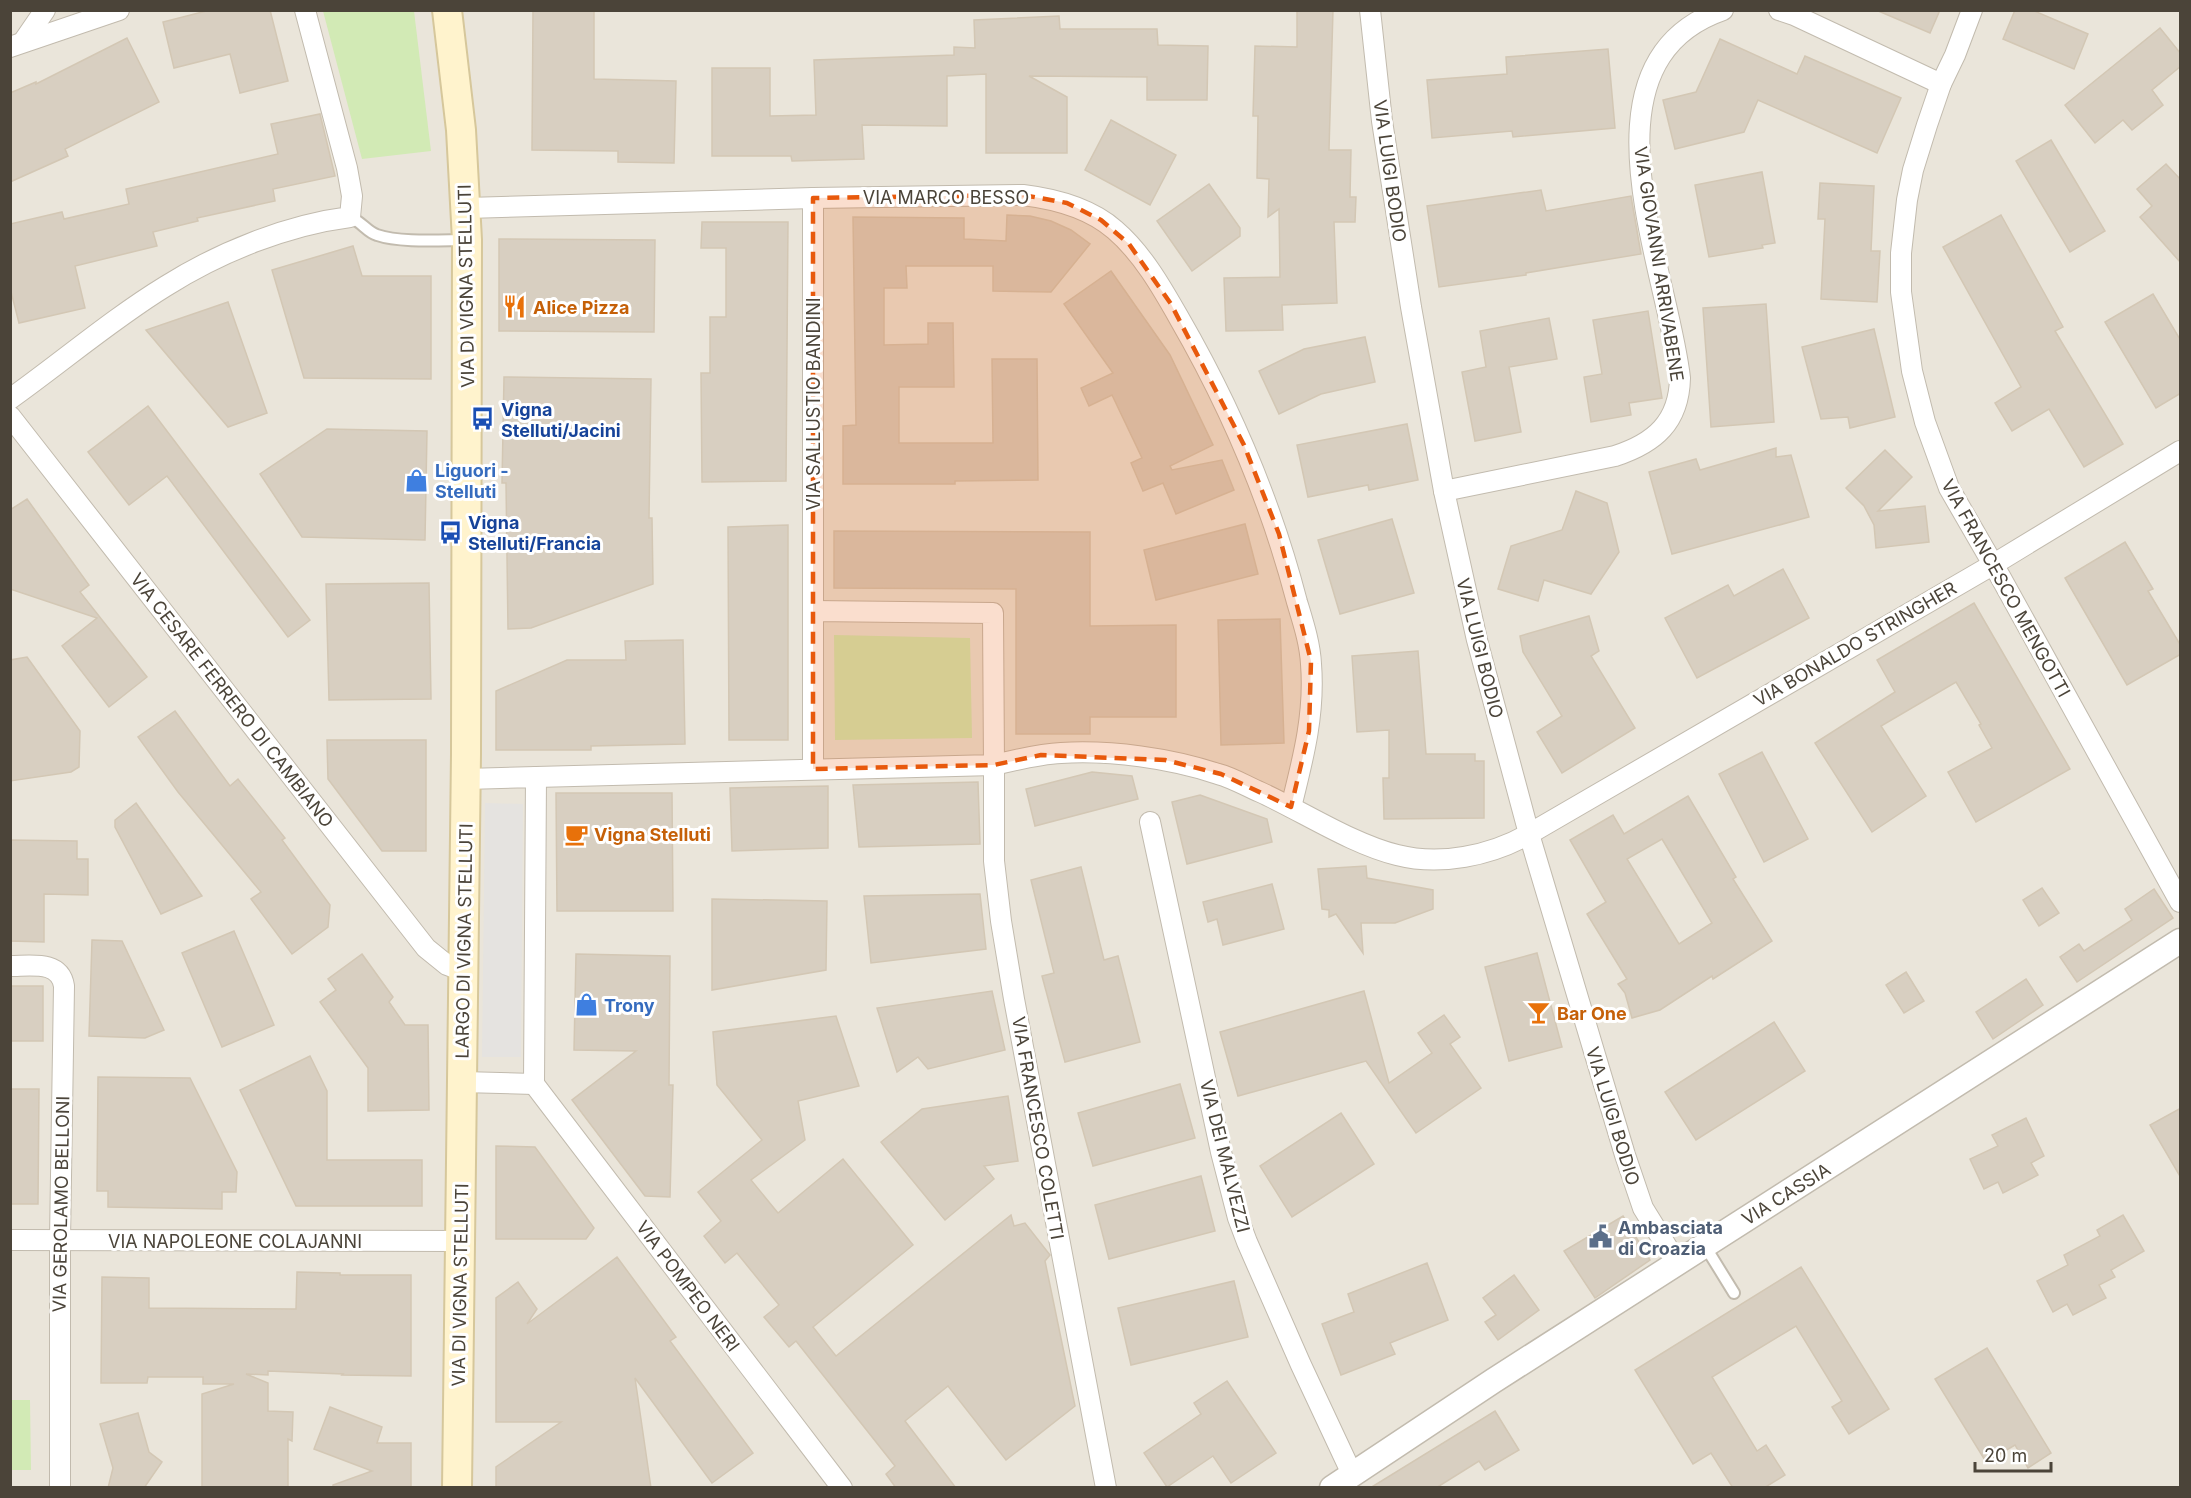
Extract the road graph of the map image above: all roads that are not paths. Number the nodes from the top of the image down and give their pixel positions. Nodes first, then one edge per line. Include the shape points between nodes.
1 (45, 10) edge
2 (118, 10) edge
3 (304, 10) edge
4 (447, 10) edge
5 (1370, 10) edge
6 (1723, 10) edge
7 (1779, 10) edge
8 (1972, 10) edge
9 (17, 44) edge
10 (1941, 84) junction
11 (813, 198) junction
12 (467, 208) junction
13 (350, 217) junction
14 (467, 240) junction
15 (10, 399) edge
16 (10, 416) edge
17 (2181, 452) edge
18 (1444, 490) junction
19 (1994, 564) junction
20 (813, 611) junction
21 (994, 765) junction
22 (813, 769) junction
23 (536, 777) junction
24 (466, 779) junction
25 (1291, 807) junction
26 (1150, 822) dead end
27 (1529, 834) junction
28 (2181, 902) edge
29 (2181, 941) edge
30 (10, 966) edge
31 (463, 971) junction
32 (462, 1082) junction
33 (534, 1084) junction
34 (10, 1240) edge
35 (60, 1240) junction
36 (460, 1241) junction
37 (1705, 1246) junction
38 (1677, 1263) junction
39 (1734, 1293) dead end
40 (1352, 1474) junction
41 (60, 1488) edge
42 (457, 1488) edge
43 (842, 1488) edge
44 (1106, 1488) edge
45 (1332, 1488) edge

1 - 9 street
2 - 9 street
3 - 13 street via 347,168 352,196
4 - 12 main road, VIA DI VIGNA STELLUTI
5 - 18 street, VIA LUIGI BODIO via 1384,133
6 - 18 street, VIA GIOVANNI ARRIVABENE via 1694,24 1668,46 1651,76 1642,108 1639,138 1643,186 1680,378 1668,423 1641,446 1615,456
7 - 10 street
8 - 10 street, VIA FRANCESCO MENGOTTI
10 - 19 street, VIA FRANCESCO MENGOTTI via 1907,200 1901,253 1902,312 1919,401 1938,463
11 - 12 street, VIA MARCO BESSO
11 - 20 street, VIA SALLUSTIO BANDINI
11 - 25 street, VIA MARCO BESSO via 1050,198 1084,211 1115,230 1146,266 1226,406 1260,483 1289,567 1311,661 1312,698 1309,731
12 - 14 main road, VIA DI VIGNA STELLUTI
13 - 14 lane via 372,233 387,238
13 - 15 street via 272,237 187,274
14 - 24 main road, VIA DI VIGNA STELLUTI
16 - 31 street, VIA CESARE FERRERO DI CAMBIANO via 426,948 447,965
17 - 19 street, VIA BONALDO STRINGHER
18 - 27 street, VIA LUIGI BODIO via 1480,651
19 - 27 street, VIA BONALDO STRINGHER
19 - 28 street, VIA FRANCESCO MENGOTTI
20 - 21 street, VIA FRANCESCO COLETTI via 993,613
20 - 22 street, VIA SALLUSTIO BANDINI
21 - 22 street, VIA BONALDO STRINGHER
21 - 25 street, VIA BONALDO STRINGHER via 1061,753 1165,760 1221,774
21 - 44 street, VIA FRANCESCO COLETTI via 993,844 1003,932
22 - 23 street
23 - 24 street
23 - 33 street
24 - 31 main road, LARGO DI VIGNA STELLUTI
25 - 27 street, VIA BONALDO STRINGHER via 1369,845 1411,857 1476,855
26 - 40 street, VIA DEI MALVEZZI via 1238,1218
27 - 38 street, VIA LUIGI BODIO via 1639,1199
29 - 37 street, VIA CASSIA
30 - 35 street, VIA GEROLAMO BELLONI via 51,968 63,979
31 - 32 main road, LARGO DI VIGNA STELLUTI
32 - 33 street, LARGO DI VIGNA STELLUTI
32 - 36 main road, VIA DI VIGNA STELLUTI
33 - 43 street, VIA POMPEO NERI
34 - 35 street, VIA NAPOLEONE COLAJANNI
35 - 36 street, VIA NAPOLEONE COLAJANNI
35 - 41 street, VIA GEROLAMO BELLONI
36 - 42 main road, VIA DI VIGNA STELLUTI
37 - 38 street, VIA CASSIA
37 - 39 lane
38 - 40 street, VIA CASSIA
40 - 45 street, VIA CASSIA

